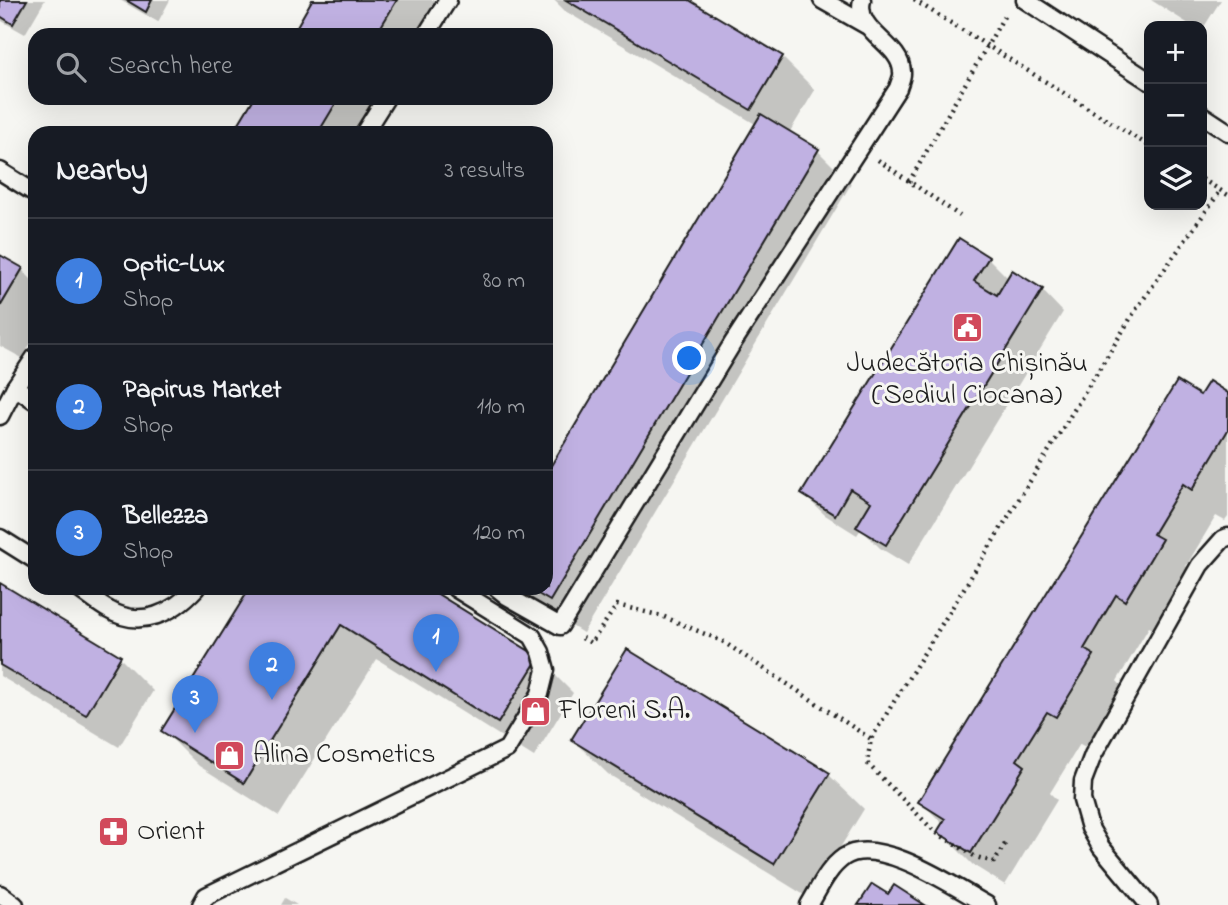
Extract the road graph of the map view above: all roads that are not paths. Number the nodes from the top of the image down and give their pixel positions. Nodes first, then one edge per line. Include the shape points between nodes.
1 (448, 0) edge
2 (822, 0) edge
3 (862, 0) edge
4 (1025, 0) edge
5 (866, 25) junction
6 (430, 28) edge
7 (1144, 78) edge
8 (382, 105) edge
9 (1207, 118) edge
10 (368, 126) edge
11 (1228, 132) edge
12 (0, 171) edge
13 (28, 189) edge
14 (28, 368) edge
15 (15, 387) junction
16 (28, 396) edge
17 (0, 416) edge
18 (1228, 537) edge
19 (0, 538) edge
20 (28, 556) edge
21 (88, 595) edge
22 (188, 595) edge
23 (466, 595) edge
24 (506, 595) edge
25 (0, 894) edge
26 (15, 905) edge
27 (201, 905) edge
28 (809, 905) edge
29 (987, 905) edge
30 (1149, 905) edge

1 - 6 lane
2 - 5 lane
3 - 5 lane
4 - 7 lane
5 - 24 lane via 898,59 902,72 898,88 734,341 560,626
8 - 10 lane
9 - 11 lane
12 - 13 lane
14 - 15 lane
15 - 16 lane
15 - 17 lane
18 - 30 lane via 1200,565 1093,755 1083,781 1082,800 1090,828
19 - 20 lane
21 - 22 lane via 130,618 156,616
23 - 27 lane via 533,636 546,670 540,694 507,749 206,897
25 - 26 lane
28 - 29 lane via 829,872 845,856 861,852 918,866

